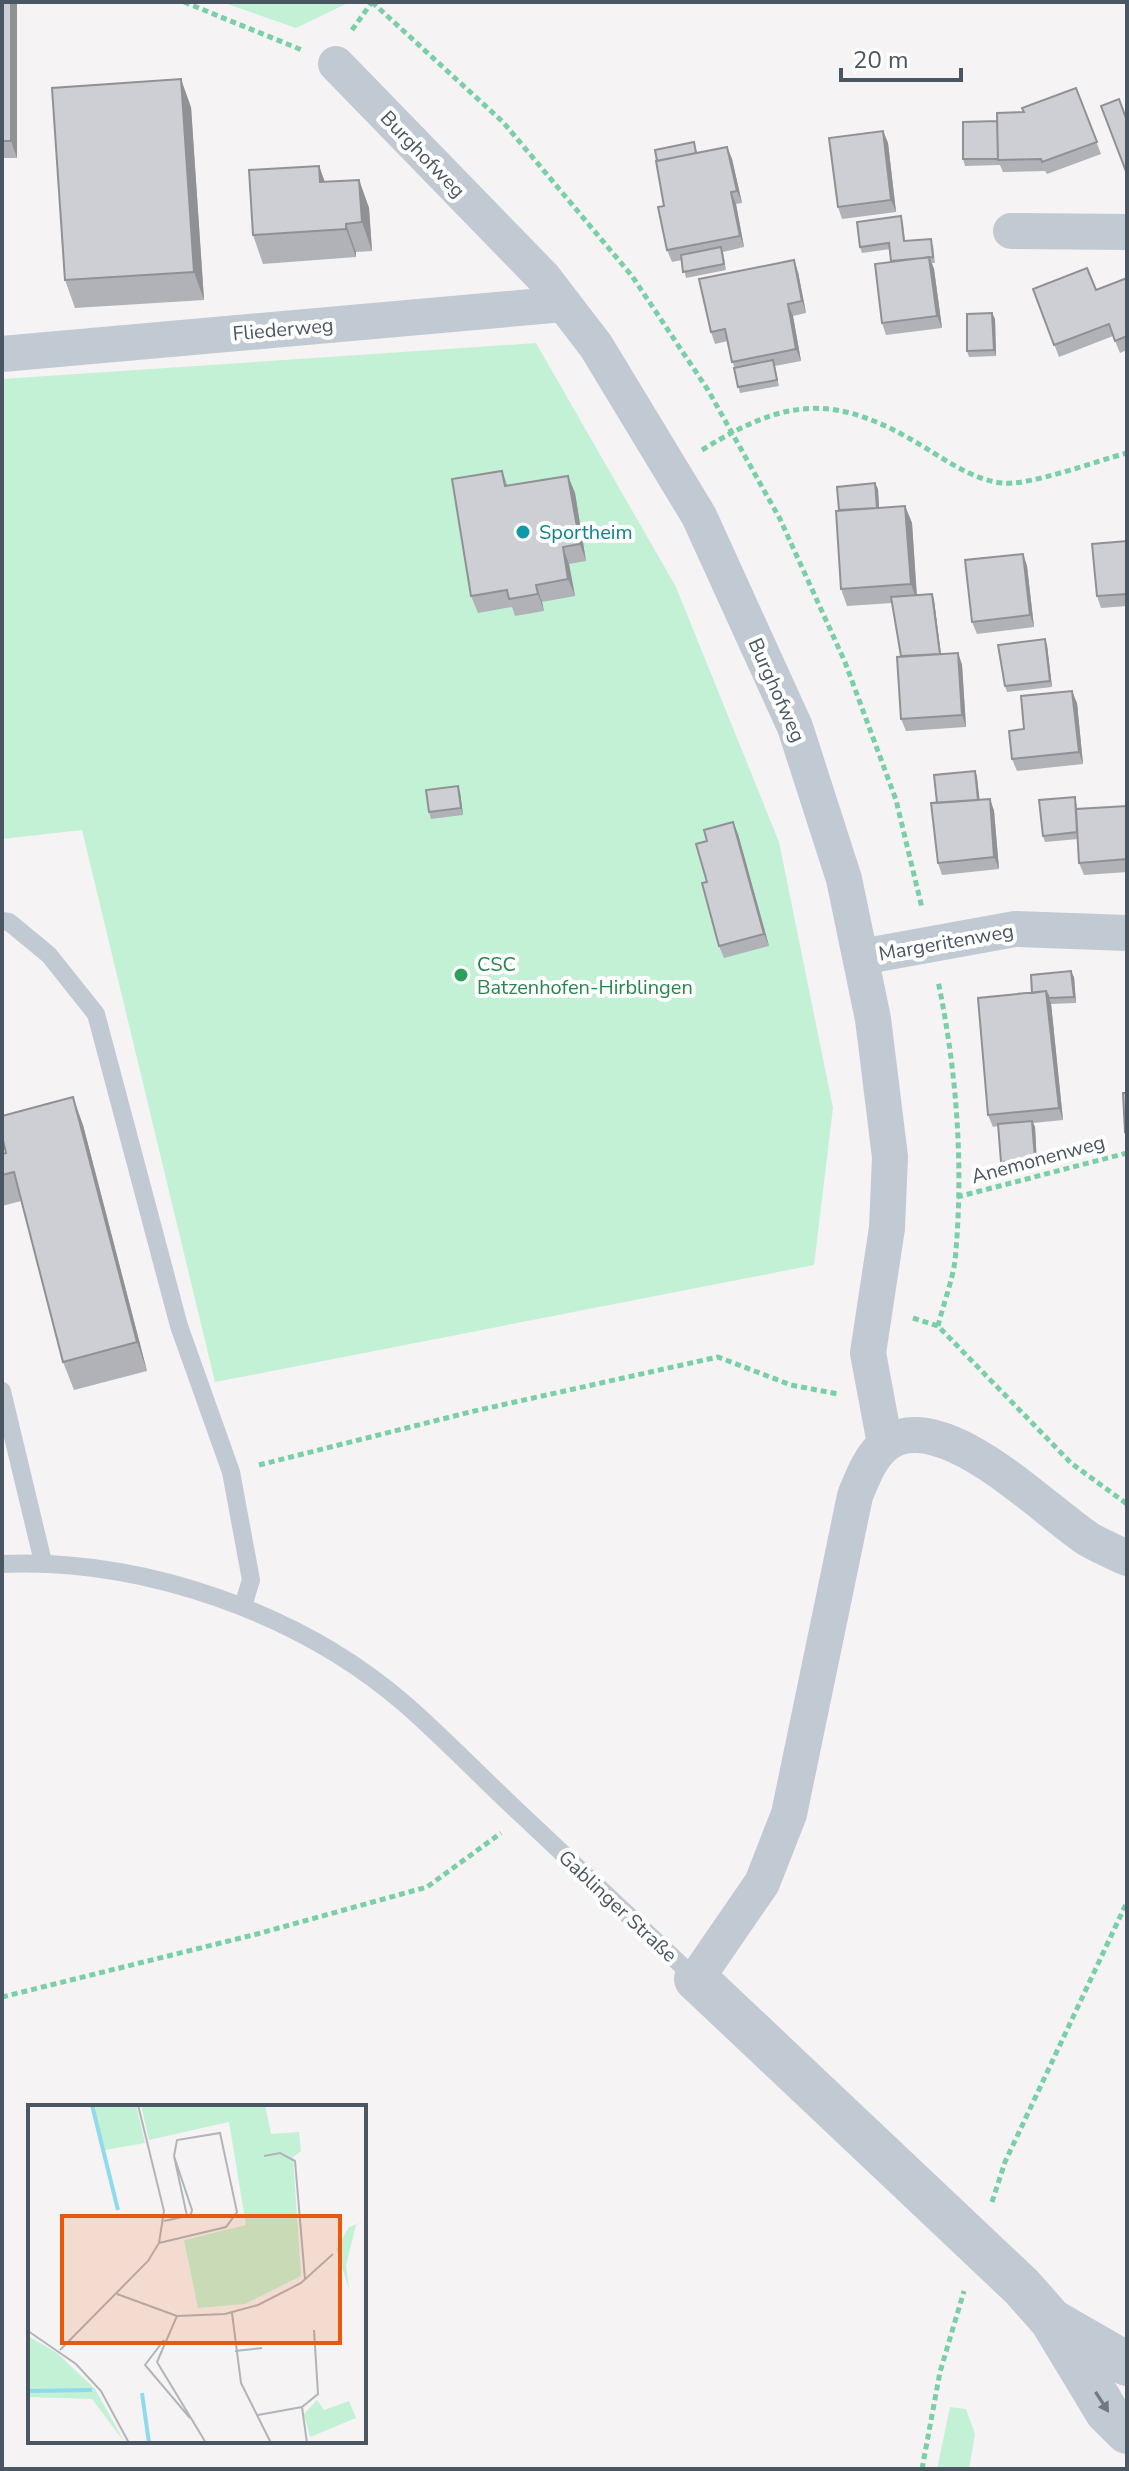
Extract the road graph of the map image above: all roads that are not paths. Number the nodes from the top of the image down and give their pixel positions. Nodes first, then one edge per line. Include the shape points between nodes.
1 (336, 64) road end
2 (1011, 231) dead end
3 (1127, 232) edge
4 (564, 304) junction
5 (2, 354) edge
6 (2, 921) edge
7 (1127, 933) edge
8 (861, 957) junction
9 (2, 1391) edge
10 (885, 1444) junction
11 (1090, 1540) junction
12 (1127, 1558) edge
13 (43, 1562) junction
14 (2, 1564) edge
15 (1127, 1586) edge
16 (243, 1606) junction
17 (696, 1979) junction
18 (1052, 2321) junction
19 (1127, 2364) edge
20 (1127, 2432) edge

1 - 4 street, Burghofweg
2 - 3 street
4 - 5 street, Fliederweg
4 - 8 street, Burghofweg via 668,460 714,547 795,727 829,825
6 - 16 lane via 49,955 96,1014 179,1326 231,1472 251,1580
7 - 8 street, Margeritenweg via 1015,929
8 - 10 street, Burghofweg via 890,1157 887,1228 868,1353
9 - 13 lane
10 - 11 street via 927,1434 962,1447
10 - 17 street, Gablinger Straße via 866,1468 855,1496 789,1814 762,1883
11 - 12 street
11 - 15 street
13 - 14 lane, Gablinger Straße
13 - 16 lane, Gablinger Straße via 154,1578
16 - 17 lane, Gablinger Straße via 323,1647 403,1703
17 - 18 street via 979,2244
18 - 19 street
18 -> 20 street via 1107,2412

